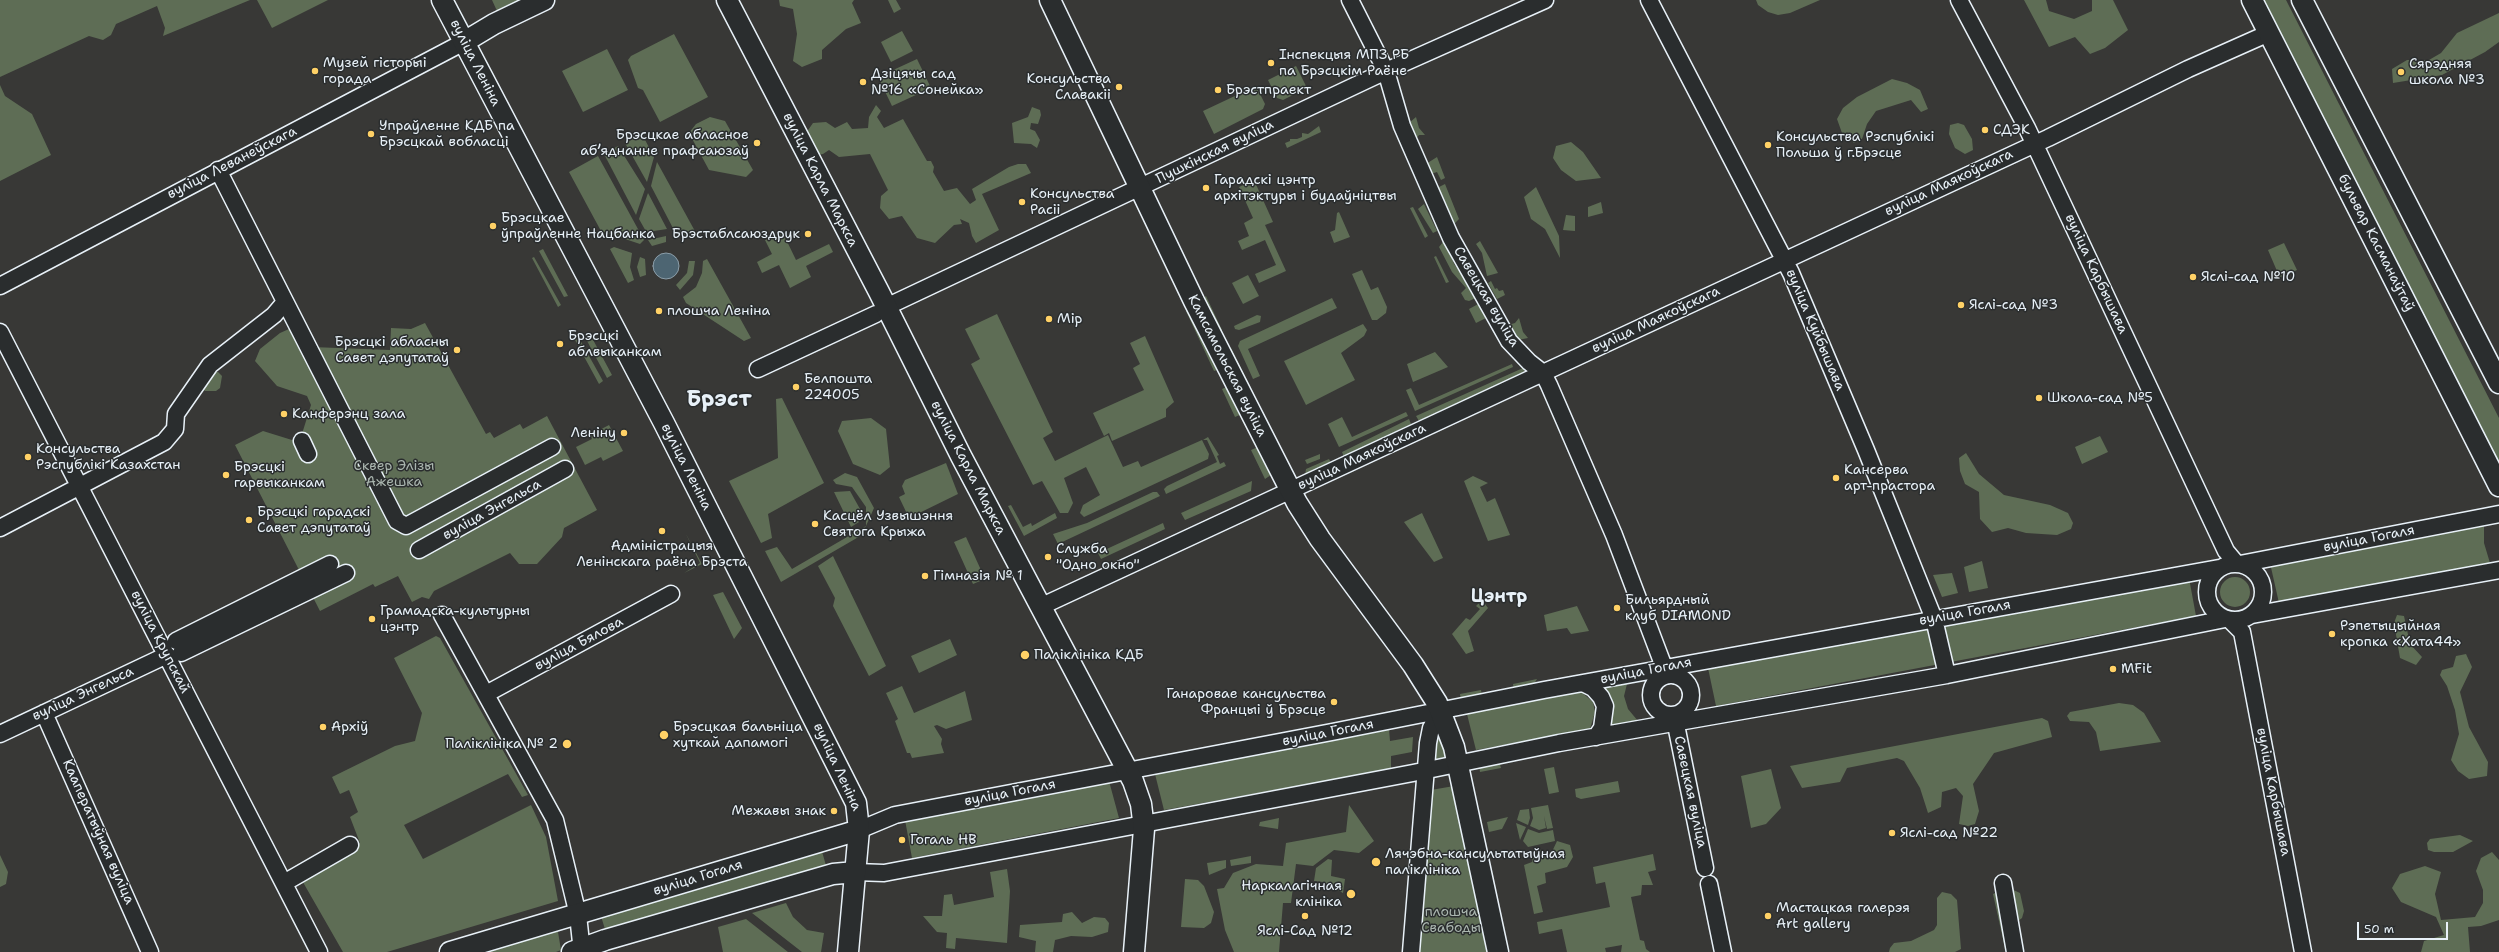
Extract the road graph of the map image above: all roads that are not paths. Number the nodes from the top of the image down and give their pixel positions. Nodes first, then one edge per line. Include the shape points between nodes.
1 (442, 0) edge
2 (544, 0) edge
3 (727, 0) edge
4 (1050, 0) edge
5 (1350, 0) edge
6 (1545, 0) edge
7 (1649, 0) edge
8 (1958, 0) edge
9 (2252, 0) edge
10 (2302, 0) edge
11 (2269, 33) junction
12 (464, 42) junction
13 (1386, 71) junction
14 (2035, 144) junction
15 (218, 170) junction
16 (1141, 187) junction
17 (1785, 260) junction
18 (0, 286) edge
19 (284, 302) junction
20 (881, 310) junction
21 (0, 332) edge
22 (758, 369) dead end
23 (1543, 373) junction
24 (2499, 383) edge
25 (552, 447) dead end
26 (565, 469) dead end
27 (2499, 486) edge
28 (79, 487) junction
29 (1290, 491) junction
30 (2499, 514) edge
31 (0, 528) edge
32 (419, 550) dead end
33 (2229, 562) junction
34 (330, 564) dead end
35 (2499, 570) edge
36 (346, 574) dead end
37 (671, 594) dead end
38 (1042, 606) junction
39 (442, 615) dead end
40 (2251, 616) junction
41 (1934, 619) junction
42 (2228, 620) junction
43 (2242, 632) junction
44 (174, 650) junction
45 (1665, 671) junction
46 (1946, 675) junction
47 (1582, 683) junction
48 (486, 694) junction
49 (1441, 711) junction
50 (44, 713) junction
51 (1675, 719) junction
52 (0, 734) edge
53 (1596, 737) junction
54 (1458, 763) junction
55 (1427, 770) junction
56 (1127, 771) junction
57 (1144, 823) junction
58 (859, 830) junction
59 (350, 845) dead end
60 (855, 872) junction
61 (284, 883) junction
62 (2003, 883) dead end
63 (578, 915) junction
64 (579, 951) edge
65 (150, 952) edge
66 (319, 952) edge
67 (450, 952) edge
68 (848, 952) edge
69 (1134, 952) edge
70 (1411, 952) edge
71 (1498, 952) edge
72 (1723, 952) edge
73 (2015, 952) edge
74 (2303, 952) edge

1 - 12 main road, вуліца Леніна
2 - 12 main road
3 - 20 main road, вуліца Карла Маркса
4 - 16 main road, Камсамольская вуліца
5 - 13 street, Савецкая вуліца
6 - 13 street, Пушкінская вуліца
7 - 17 street, вуліца Куйбышава
8 - 14 street, вуліца Карбышава
9 - 11 main road, бульвар Касманаўтаў
10 - 24 main road
11 - 14 street, вуліца Маякоўскага via 2188,69
11 - 27 main road, бульвар Касманаўтаў
12 - 15 street, вуліца Леванеўскага
12 - 58 main road, вуліца Леніна via 664,423 810,710 856,802
13 - 16 street, Пушкінская вуліца
13 - 23 street, Савецкая вуліца via 1402,126 1451,238 1509,341
14 - 17 street, вуліца Маякоўскага
14 - 33 street, вуліца Карбышава
15 - 18 street, вуліца Леванеўскага
15 - 19 street
16 - 20 street, Пушкінская вуліца
16 - 29 main road, Камсамольская вуліца via 1194,301
17 - 23 street, вуліца Маякоўскага
17 - 41 street, вуліца Куйбышава
19 - 25 street, вуліца Энгельса via 295,318 397,520 406,526
19 - 28 street via 274,315 210,365 176,414 175,429 164,442
20 - 22 street, Пушкінская вуліца
20 - 38 main road, вуліца Карла Маркса
21 - 28 street, вуліца Крупскай
23 - 29 street, вуліца Маякоўскага
23 - 45 street, Савецкая вуліца via 1614,535
26 - 32 street, вуліца Энгельса
28 - 31 street
28 - 44 street, вуліца Крупскай
29 - 38 street, вуліца Маякоўскага
29 - 49 main road, Камсамольская вуліца via 1320,540 1426,684
30 - 33 street, вуліца Гогаля
33 - 40 street via 2256,573 2264,590 2263,600
33 - 41 street, вуліца Гогаля
33 - 42 street via 2208,582 2207,595 2211,608
34 - 44 street, вуліца Энгельса
35 - 40 street
36 - 44 street, вуліца Энгельса
37 - 48 street, вуліца Бялова
38 - 56 main road, вуліца Карла Маркса
39 - 48 street
40 - 42 street
40 - 43 street
41 - 45 street, вуліца Гогаля
41 - 46 street, вуліца Куйбышава
42 - 43 street
42 - 46 street
43 - 74 street, вуліца Карбышава
44 - 50 street, вуліца Энгельса
44 - 61 street, вуліца Крупскай
45 - 47 street, вуліца Гогаля
45 - 51 street via 1652,686 1651,699 1657,710
45 - 51 street via 1679,676 1690,689 1689,704
46 - 51 street
47 - 49 street, вуліца Гогаля
47 - 53 street via 1597,693 1605,706 1602,728
48 - 63 street via 555,820
49 - 54 main road
49 - 55 street via 1430,735
49 - 56 street, вуліца Гогаля
50 - 52 street, вуліца Энгельса
50 - 65 street, Кааператыўная вуліца
51 - 53 street
51 - 72 street, Савецкая вуліца via 1705,868 1712,870 1715,875 1709,884
53 - 54 street
54 - 55 street
54 - 71 main road
55 - 57 street
55 - 70 street
56 - 57 main road, вуліца Карла Маркса via 1139,797
56 - 58 street, вуліца Гогаля via 896,815
57 - 60 street via 884,873
57 - 69 main road, вуліца Карла Маркса
58 - 60 main road, вуліца Леніна
58 - 63 main road, вуліца Гогаля
59 - 61 street
60 - 64 main road via 833,874
60 - 68 main road, вуліца Леніна
61 - 66 street, вуліца Крупскай
62 - 73 street
63 - 64 street
63 - 67 main road, вуліца Гогаля

